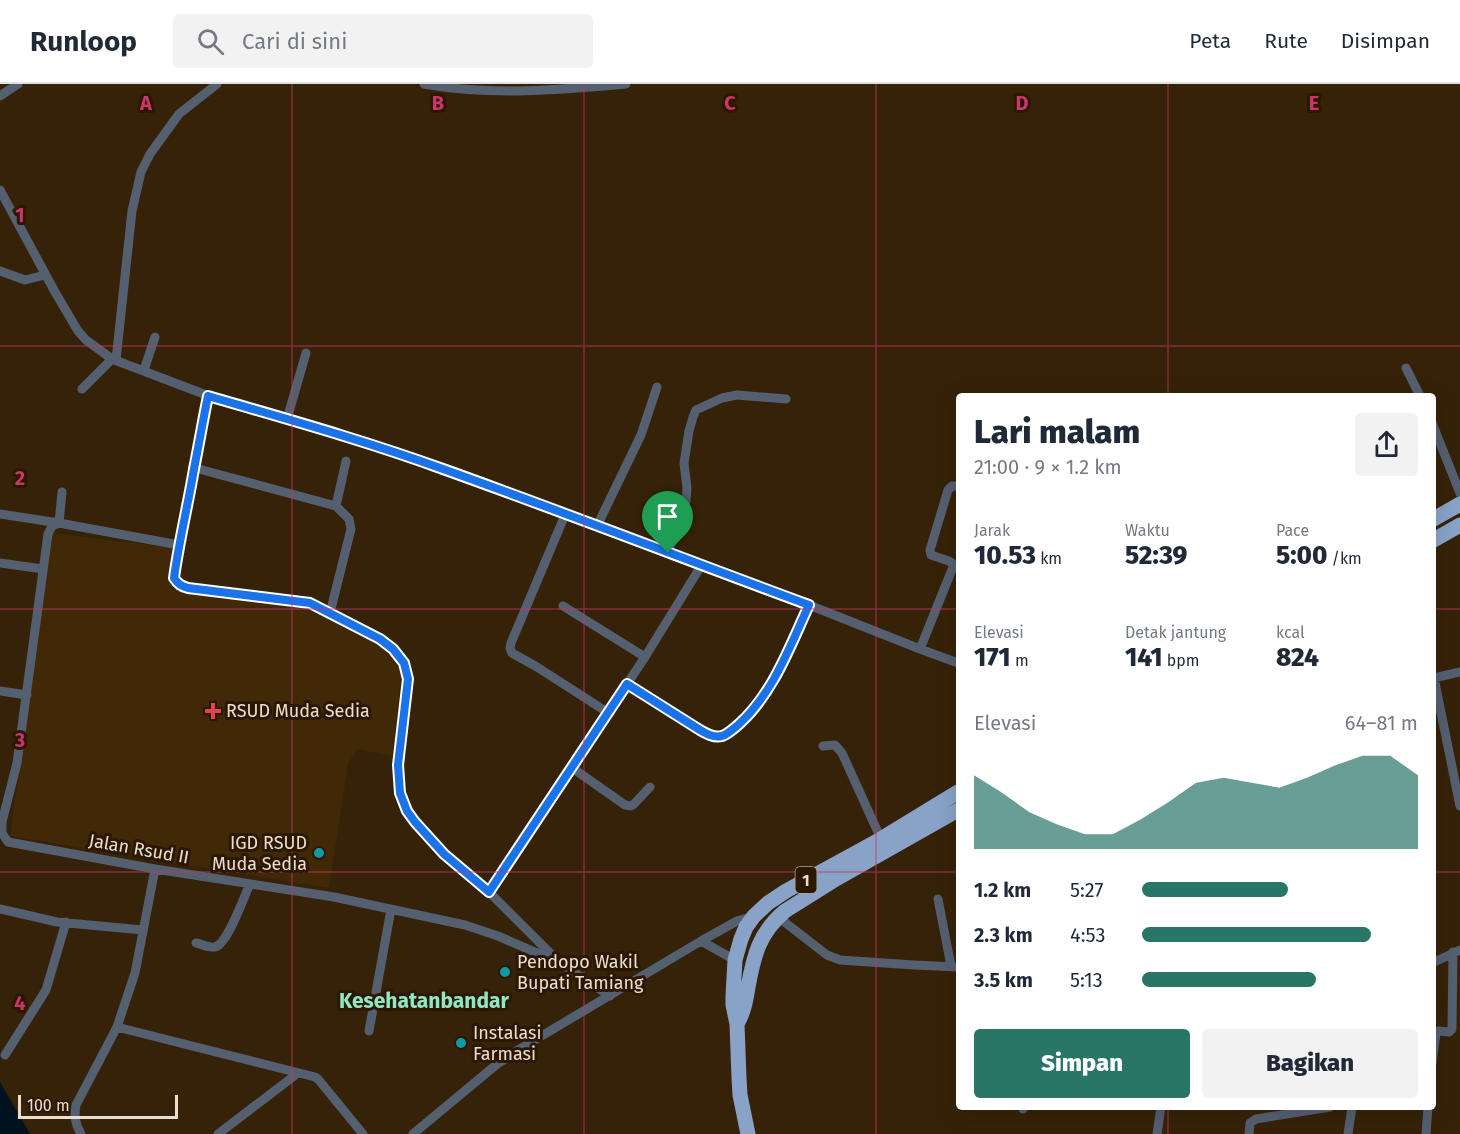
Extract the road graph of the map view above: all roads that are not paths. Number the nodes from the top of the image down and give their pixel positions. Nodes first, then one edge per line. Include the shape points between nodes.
1 (18, 84) edge
2 (217, 84) edge
3 (424, 84) edge
4 (626, 84) edge
5 (0, 96) edge
6 (0, 190) edge
7 (0, 271) edge
8 (45, 275) junction
9 (155, 337) dead end
10 (306, 353) dead end
11 (114, 359) junction
12 (1406, 368) dead end
13 (144, 370) junction
14 (657, 387) dead end
15 (82, 389) dead end
16 (1418, 393) edge
17 (208, 396) junction
18 (786, 399) dead end
19 (287, 419) junction
20 (1436, 433) edge
21 (346, 461) dead end
22 (195, 468) junction
23 (956, 486) edge
24 (62, 492) dead end
25 (1460, 493) edge
26 (1460, 504) edge
27 (336, 506) junction
28 (0, 514) edge
29 (565, 514) junction
30 (1436, 518) edge
31 (59, 523) junction
32 (1460, 525) edge
33 (597, 526) junction
34 (1436, 538) edge
35 (179, 545) junction
36 (668, 553) junction
37 (0, 563) edge
38 (701, 566) junction
39 (43, 569) junction
40 (809, 605) junction
41 (563, 606) dead end
42 (330, 613) junction
43 (920, 650) junction
44 (645, 657) junction
45 (956, 662) edge
46 (1460, 672) edge
47 (1436, 676) edge
48 (627, 684) junction
49 (0, 691) edge
50 (1436, 691) edge
51 (27, 695) junction
52 (607, 712) junction
53 (823, 746) dead end
54 (571, 767) junction
55 (650, 787) dead end
56 (956, 793) edge
57 (1460, 806) edge
58 (956, 811) edge
59 (881, 838) junction
60 (4, 841) edge
61 (155, 869) junction
62 (250, 884) junction
63 (489, 892) junction
64 (938, 899) dead end
65 (0, 909) edge
66 (391, 909) junction
67 (754, 916) junction
68 (778, 917) junction
69 (66, 922) junction
70 (143, 930) junction
71 (701, 941) junction
72 (196, 943) dead end
73 (1456, 951) edge
74 (735, 960) junction
75 (1436, 961) edge
76 (560, 963) junction
77 (955, 966) edge
78 (610, 996) junction
79 (737, 1024) junction
80 (117, 1027) junction
81 (369, 1031) dead end
82 (1436, 1033) edge
83 (5, 1055) dead end
84 (298, 1073) junction
85 (1161, 1110) edge
86 (1312, 1110) edge
87 (1352, 1110) edge
88 (1428, 1110) edge
89 (81, 1134) edge
90 (218, 1134) edge
91 (363, 1134) edge
92 (413, 1134) edge
93 (748, 1134) edge
94 (1157, 1134) edge
95 (1249, 1134) edge
96 (1348, 1134) edge
97 (1426, 1134) edge

1 - 5 street
2 - 11 street via 179,114 141,172 132,211
3 - 4 street via 525,92
6 - 8 street
7 - 8 street via 25,280
8 - 11 street via 78,331
9 - 13 street
10 - 19 street
11 - 13 street
11 - 15 street
12 - 16 street
13 - 17 street
14 - 33 street via 641,435
17 - 19 street
17 - 22 street
18 - 36 street via 737,395 696,410 684,463 686,501
19 - 29 street
20 - 25 street
21 - 27 street
22 - 27 street
22 - 35 street
23 - 43 street via 948,490 930,552 953,567
24 - 31 street
26 - 30 highway
27 - 42 street via 351,529
28 - 31 street
29 - 33 street
29 - 52 street via 510,648
31 - 35 street
31 - 39 street, Jalan Rsud II via 48,534
32 - 34 highway
33 - 36 street
35 - 42 street via 174,578 179,585 310,603
36 - 38 street
37 - 39 street
38 - 40 street
38 - 44 street
39 - 51 street, Jalan Rsud II
40 - 43 street
40 - 48 street via 768,689 729,733 709,735
41 - 44 street
42 - 63 street via 380,639 404,663 408,686 398,765 400,793 411,817 444,854
43 - 45 street
44 - 48 street
46 - 47 street
48 - 52 street
49 - 51 street
50 - 57 street
51 - 60 street, Jalan Rsud II via 17,763 2,822
52 - 54 street
53 - 59 street via 835,745 842,753
54 - 55 street via 628,806
54 - 63 street
56 - 59 highway, 1
58 - 68 highway, 1 via 836,879
59 - 67 highway, 1 via 786,891
60 - 61 street, Jalan Rsud II
61 - 62 street, Jalan Rsud II
61 - 70 street
62 - 66 street, Jalan Rsud II
62 - 72 street via 220,944
63 - 76 street
64 - 77 street
65 - 69 street
66 - 76 street, Jalan Rsud II via 481,930
66 - 81 street
67 - 71 street
67 - 74 highway, 1
68 - 77 street via 832,958
68 - 79 highway, 1 via 758,947
69 - 70 street
69 - 83 street via 46,990
70 - 80 street via 135,973
71 - 74 street
71 - 78 street
73 - 75 street
73 - 82 street via 1452,1029
74 - 79 highway, 1 via 733,996
76 - 78 street, Jalan Rsud II
78 - 92 street via 496,1065
79 - 93 highway, 1 via 740,1095
80 - 84 street
80 - 89 street via 76,1105 74,1115
84 - 90 street
84 - 91 street via 318,1079
85 - 94 street
86 - 95 street via 1256,1119 1250,1123
87 - 96 street
88 - 97 street

